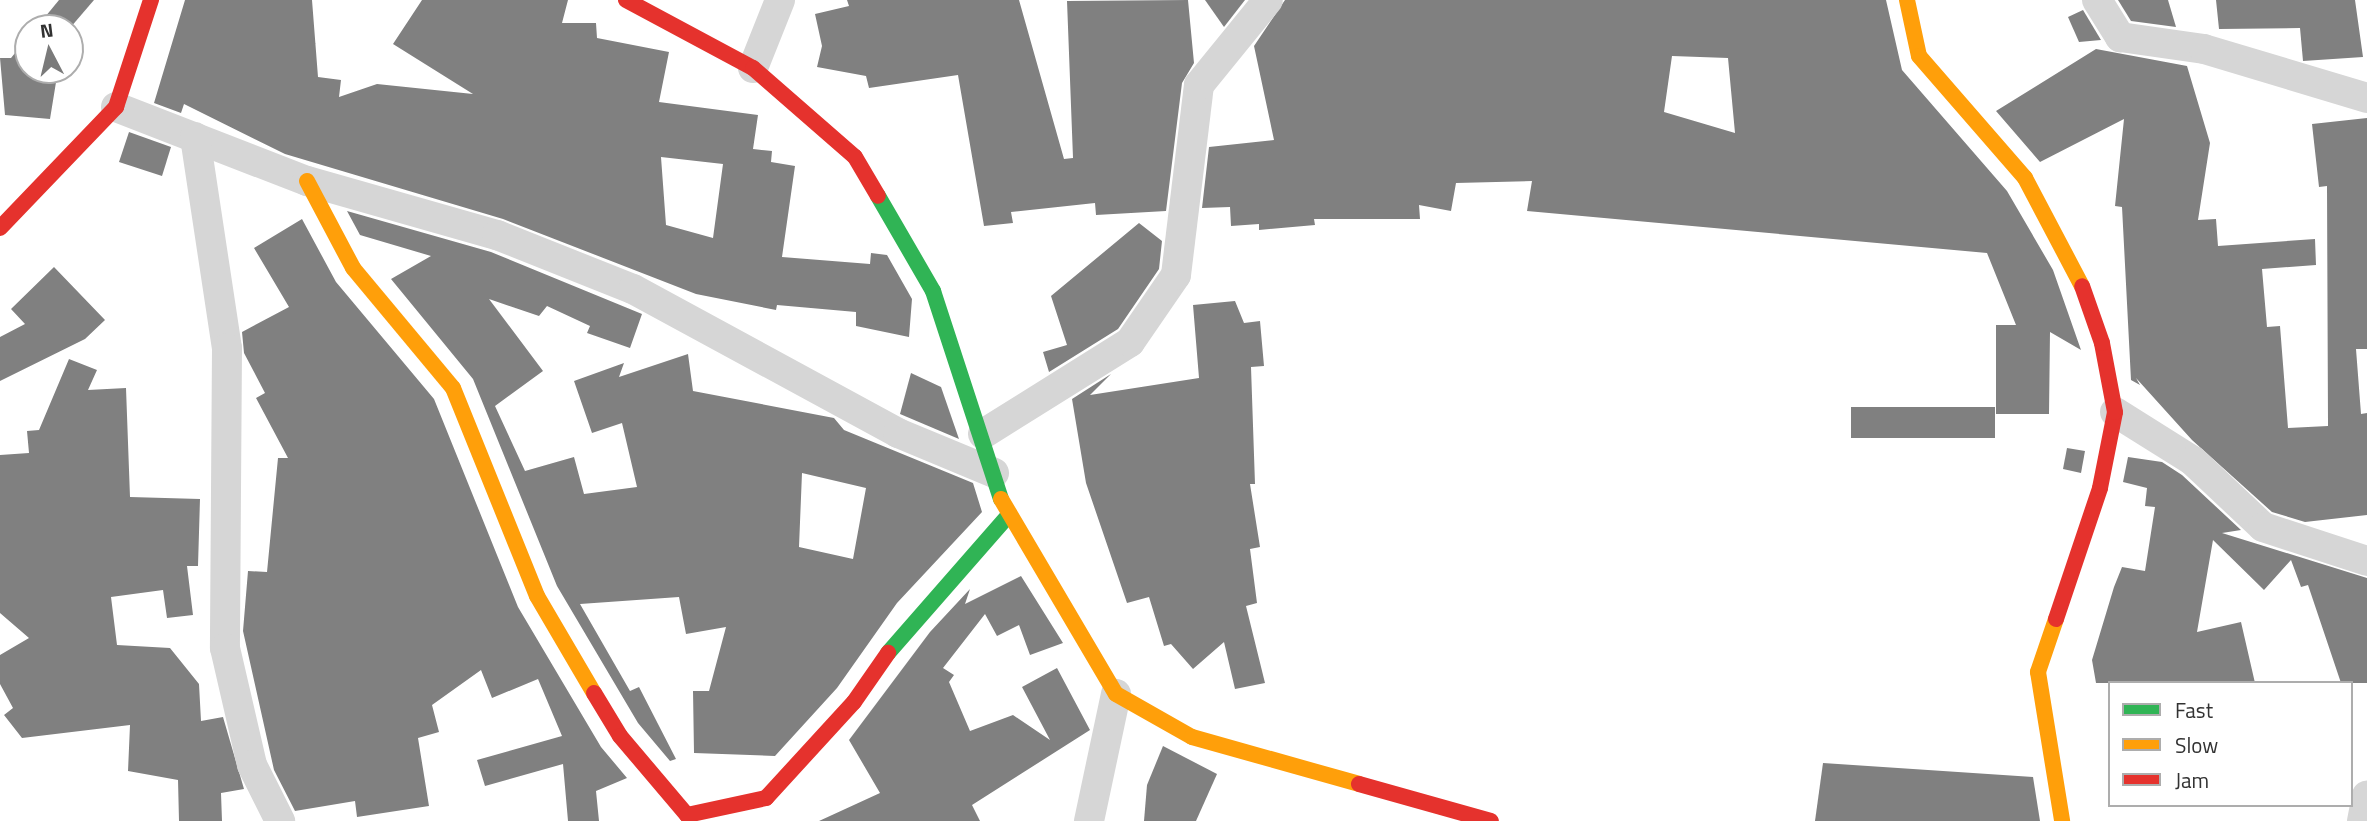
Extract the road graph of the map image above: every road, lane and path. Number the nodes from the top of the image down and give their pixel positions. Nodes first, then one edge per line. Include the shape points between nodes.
1 (151, 0) edge
2 (626, 0) edge
3 (780, 0) edge
4 (1268, 0) edge
5 (1907, 0) edge
6 (2097, 0) edge
7 (754, 68) junction
8 (2367, 97) edge
9 (116, 107) junction
10 (195, 137) junction
11 (307, 181) junction
12 (0, 228) edge
13 (2115, 412) junction
14 (983, 434) junction
15 (994, 472) junction
16 (1007, 517) junction
17 (2367, 561) edge
18 (1116, 694) junction
19 (2367, 795) edge
20 (280, 821) edge
21 (1089, 821) edge
22 (1492, 821) edge
23 (2062, 821) edge
24 (2362, 821) edge

1 - 9 street
2 - 7 street
3 - 7 street
4 - 14 street via 1199,85 1176,275 1130,342
5 - 13 street via 1919,56 2025,178 2073,261 2102,343
6 - 8 street via 2120,37 2204,49
7 - 14 street via 855,157 933,291
9 - 10 street
9 - 12 street
10 - 11 street
10 - 20 street via 227,348 225,648 252,765
11 - 15 street via 497,235 633,289 898,433
11 - 16 street via 353,268 453,387 537,596 620,736 687,816 766,798 854,702 914,618
13 - 17 street via 2193,461 2263,527
13 - 23 street via 2100,488 2038,672
14 - 15 street
15 - 16 street
16 - 18 street via 1082,628
18 - 21 street
18 - 22 street via 1192,737
19 - 24 street

